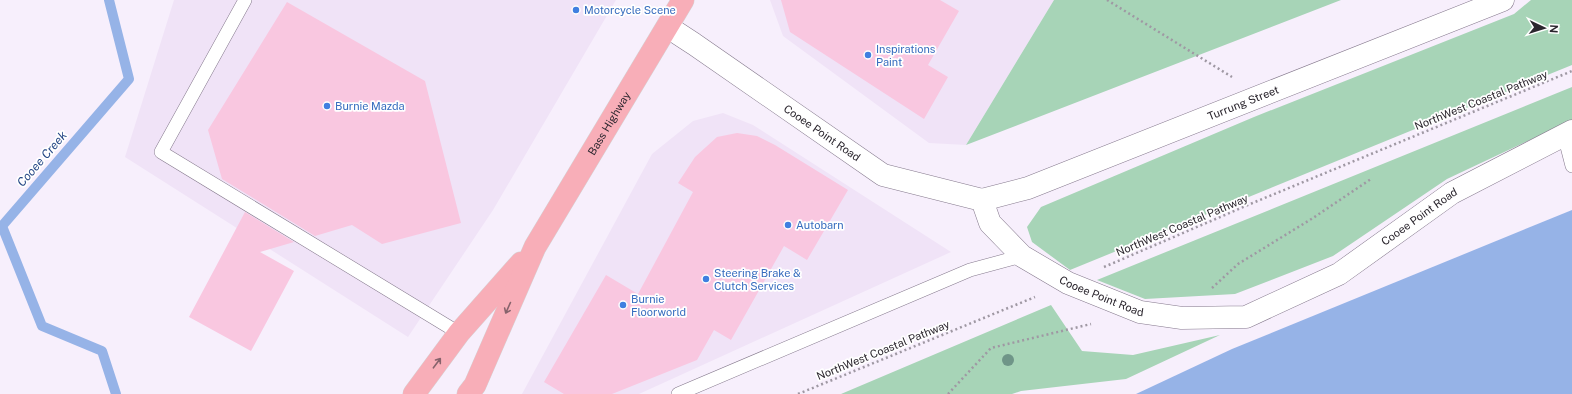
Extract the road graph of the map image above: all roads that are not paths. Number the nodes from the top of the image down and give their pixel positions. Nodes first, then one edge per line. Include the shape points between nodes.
1 (245, 0) edge
2 (683, 0) edge
3 (1503, 0) edge
4 (668, 27) junction
5 (1568, 133) edge
6 (1572, 166) edge
7 (982, 200) junction
8 (535, 247) junction
9 (1022, 256) junction
10 (459, 333) junction
11 (414, 394) edge
12 (468, 394) edge
13 (678, 394) edge

1 - 10 lane via 161,152
2 - 4 highway, Bass Highway
3 - 7 street, Turrung Street via 1028,188
4 - 7 street, Cooee Point Road via 883,175
4 - 8 highway, Bass Highway
5 - 6 lane
5 - 9 street, Cooee Point Road via 1452,193 1339,274 1246,316 1182,318 1140,312 1068,283
7 - 9 street, Cooee Point Road via 990,223
8 - 10 highway, Bass Highway
8 -> 12 highway, Bass Highway via 475,385
9 - 13 lane via 970,270
11 -> 10 highway, Bass Highway

